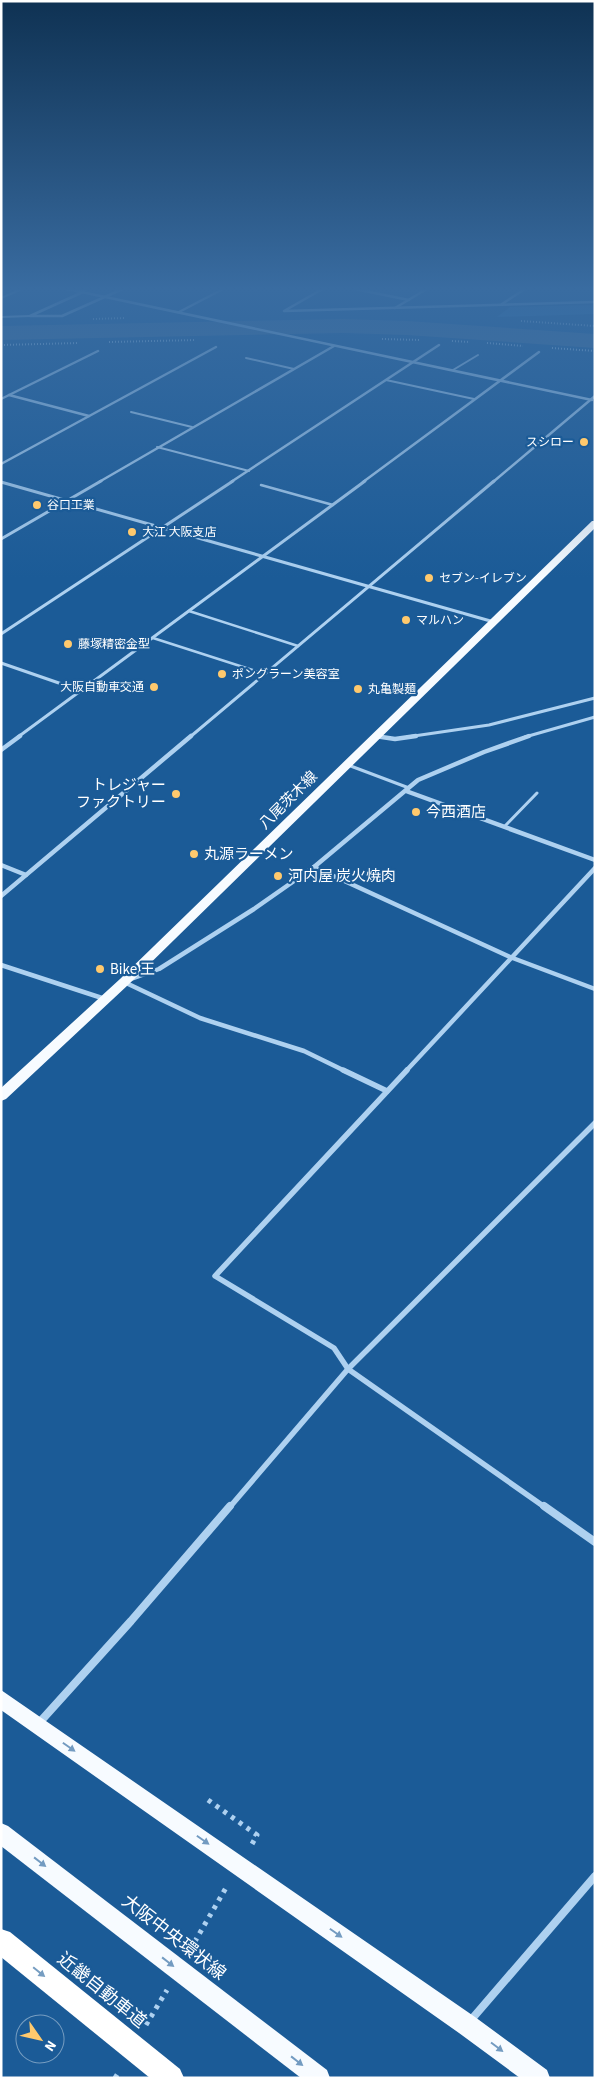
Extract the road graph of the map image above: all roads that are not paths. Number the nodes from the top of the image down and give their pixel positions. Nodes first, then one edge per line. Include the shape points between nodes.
1 (31, 384) edge
2 (148, 384) edge
3 (266, 384) edge
4 (380, 384) edge
5 (405, 384) edge
6 (494, 384) edge
7 (519, 384) edge
8 (9, 395) junction
9 (595, 396) edge
10 (1, 399) edge
11 (474, 399) junction
12 (593, 400) edge
13 (132, 412) dead end
14 (89, 416) junction
15 (192, 427) junction
16 (157, 447) junction
17 (1, 464) edge
18 (249, 471) junction
19 (1, 482) edge
20 (261, 486) dead end
21 (67, 500) junction
22 (333, 504) junction
23 (164, 527) junction
24 (593, 527) edge
25 (1, 539) edge
26 (264, 556) junction
27 (370, 587) junction
28 (189, 611) junction
29 (494, 622) junction
30 (2, 633) edge
31 (153, 638) junction
32 (298, 646) junction
33 (1, 663) edge
34 (265, 674) junction
35 (82, 691) junction
36 (595, 698) edge
37 (595, 716) edge
38 (374, 736) junction
39 (1, 750) edge
40 (346, 764) junction
41 (408, 789) junction
42 (537, 793) dead end
43 (505, 826) junction
44 (595, 860) edge
45 (1, 865) edge
46 (314, 867) junction
47 (595, 868) edge
48 (26, 875) junction
49 (1, 896) edge
50 (510, 957) junction
51 (1, 965) edge
52 (124, 982) junction
53 (595, 989) edge
54 (106, 999) junction
55 (387, 1091) junction
56 (1, 1096) edge
57 (595, 1123) edge
58 (348, 1369) junction
59 (595, 1542) edge
60 (1, 1699) edge
61 (37, 1725) junction
62 (1, 1833) edge
63 (595, 1876) edge
64 (1, 1941) edge
65 (467, 2025) junction
66 (171, 2078) edge
67 (318, 2078) edge
68 (539, 2078) edge

1 - 8 street
2 - 14 street
3 - 15 street
4 - 18 street
5 - 11 lane
6 - 11 street
7 - 12 street
8 - 10 street
8 - 14 street
9 - 12 street
11 - 22 street
12 - 27 street
13 - 15 lane
14 - 17 street
15 - 16 street
16 - 18 lane
16 - 21 street
18 - 23 street
19 - 21 street
20 - 22 lane
21 - 23 street
21 - 25 street
22 - 26 street
23 - 26 street
23 - 30 street
24 - 29 main road, 八尾茨木線
26 - 27 street
26 - 28 street
27 - 29 street
27 - 32 street
28 - 31 street
28 - 32 lane
29 - 38 main road, 八尾茨木線
31 - 34 lane
31 - 35 street
32 - 34 street
33 - 35 street
34 - 48 street
35 - 39 street
36 - 38 street via 488,724 395,739
37 - 41 street via 484,752 418,780
38 - 40 main road, 八尾茨木線
40 - 41 lane
40 - 52 main road, 八尾茨木線
41 - 43 street
41 - 46 street
42 - 43 lane
43 - 44 street
45 - 48 street
46 - 50 street
46 - 52 street via 159,969
47 - 50 street
48 - 49 street
50 - 53 street
50 - 55 street
51 - 54 street
52 - 54 main road, 八尾茨木線
52 - 55 street via 200,1018 304,1051
54 - 56 main road, 八尾茨木線
55 - 58 street via 215,1276 334,1348
57 - 58 street
58 - 59 street
58 - 61 street
60 - 61 main road
61 -> 65 main road
62 -> 67 main road, 大阪中央環状線
63 - 65 street
64 -> 66 highway, 近畿自動車道
65 -> 68 main road

